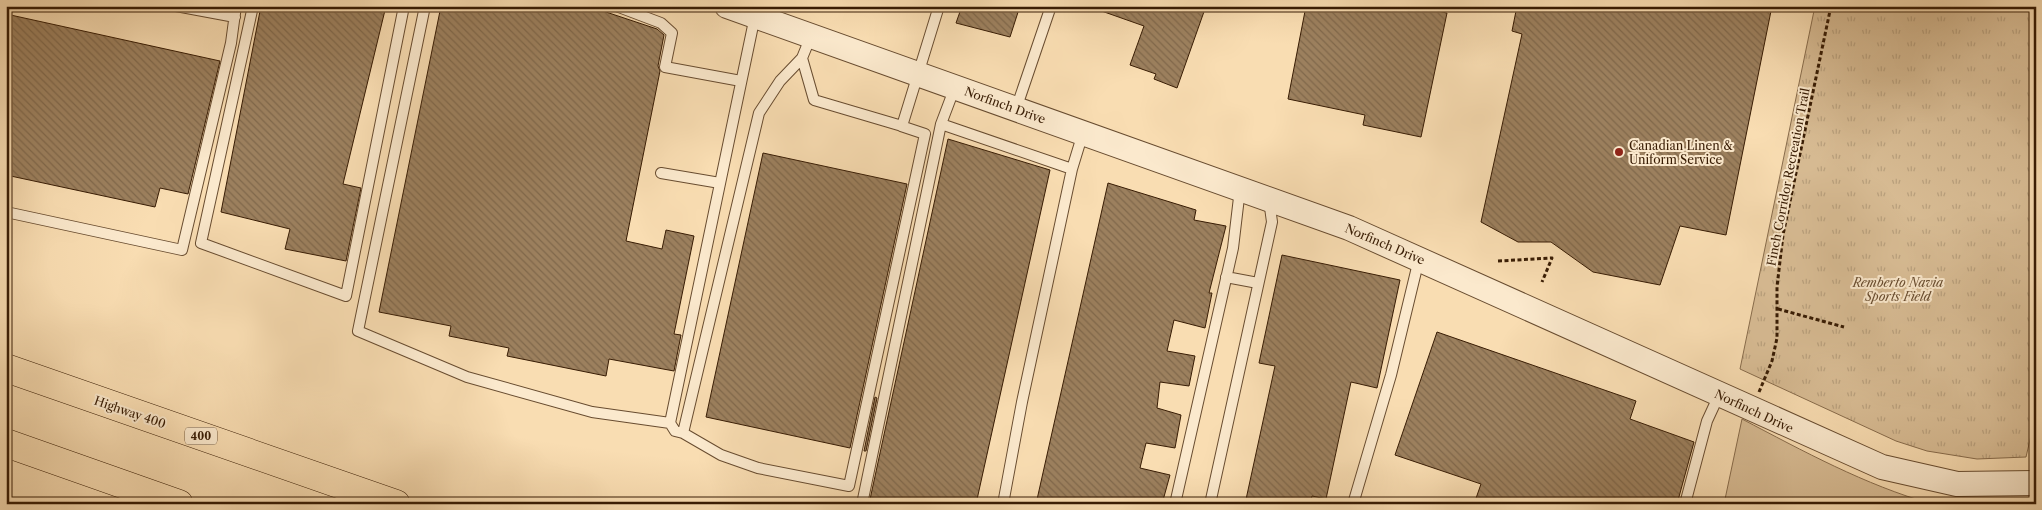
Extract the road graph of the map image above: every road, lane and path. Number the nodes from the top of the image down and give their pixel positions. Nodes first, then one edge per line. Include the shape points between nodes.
1 (176, 6) edge
2 (252, 6) edge
3 (404, 6) edge
4 (425, 6) edge
5 (616, 6) edge
6 (727, 6) edge
7 (939, 6) edge
8 (1051, 6) edge
9 (1831, 6) edge
10 (236, 12) edge
11 (755, 16) junction
12 (810, 36) junction
13 (802, 58) junction
14 (918, 74) junction
15 (741, 82) junction
16 (955, 87) junction
17 (1016, 109) junction
18 (942, 124) junction
19 (901, 126) junction
20 (1083, 133) junction
21 (925, 134) junction
22 (939, 137) junction
23 (1072, 169) junction
24 (661, 172) dead end
25 (720, 183) junction
26 (1240, 189) junction
27 (1269, 199) junction
28 (6, 212) edge
29 (1419, 259) junction
30 (1498, 261) dead end
31 (1226, 276) junction
32 (1542, 282) dead end
33 (1258, 283) junction
34 (1778, 310) junction
35 (1844, 327) dead end
36 (6, 368) edge
37 (1719, 395) junction
38 (1751, 408) junction
39 (670, 423) junction
40 (684, 433) junction
41 (6, 443) edge
42 (2036, 483) edge
43 (179, 504) edge
44 (396, 504) edge
45 (862, 504) edge
46 (1003, 504) edge
47 (1175, 504) edge
48 (1210, 504) edge
49 (1353, 504) edge
50 (1685, 504) edge

1 - 10 lane
2 - 3 lane via 201,243 346,296
4 - 39 lane via 358,331 467,377 592,412
5 - 15 lane via 661,24 672,33 665,67
6 - 11 street, Norfinch Drive
7 - 14 lane
8 - 17 lane
9 - 34 path, Finch Corridor Recreation Trail via 1783,235 1777,287
10 - 28 lane via 182,250
11 - 12 street, Norfinch Drive
11 - 15 lane
12 - 13 lane
12 - 14 street, Norfinch Drive
13 - 19 lane via 814,100
13 - 40 lane via 780,81 759,113
14 - 16 street, Norfinch Drive
14 - 19 lane
15 - 25 lane
16 - 17 street, Norfinch Drive
16 - 18 lane
17 - 20 street, Norfinch Drive
18 - 22 lane
18 - 23 lane
19 - 21 lane
20 - 23 lane
20 - 26 street, Norfinch Drive
21 - 22 lane
21 - 40 lane via 849,486 758,468 720,455
22 - 45 lane
23 - 46 lane
24 - 25 lane
25 - 39 lane
26 - 27 street, Norfinch Drive
26 - 31 lane
27 - 29 street, Norfinch Drive via 1349,228
27 - 33 lane via 1272,222
29 - 37 street, Norfinch Drive
29 - 49 lane via 1391,375
30 - 32 path via 1552,258
31 - 33 lane
31 - 47 lane
33 - 48 lane
34 - 35 path
34 - 38 path, Finch Corridor Recreation Trail via 1772,361
36 - 44 highway, Highway 400 / 400
37 - 38 street, Norfinch Drive
37 - 50 lane via 1707,421
38 - 42 street, Norfinch Drive via 1882,467 1958,484
39 - 40 lane via 675,431
41 - 43 highway

